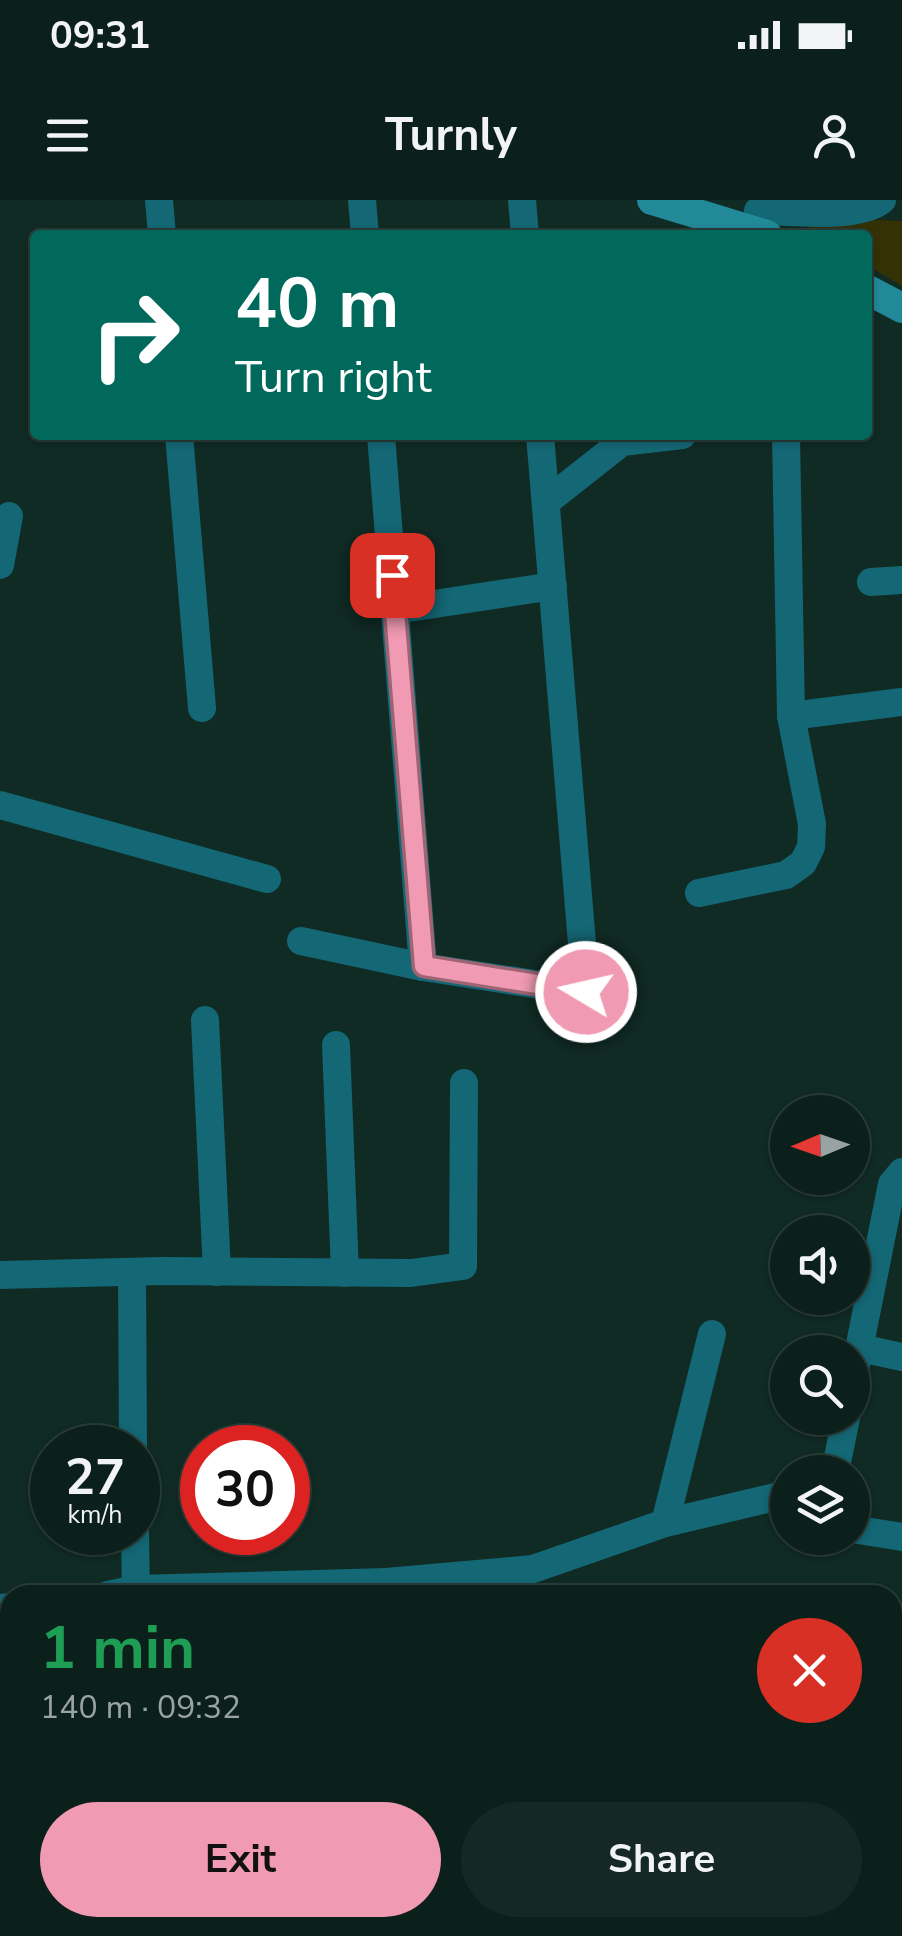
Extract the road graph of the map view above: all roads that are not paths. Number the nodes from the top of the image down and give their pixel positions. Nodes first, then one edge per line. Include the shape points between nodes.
1 (159, 200) edge
2 (362, 200) edge
3 (522, 200) edge
4 (652, 200) edge
5 (882, 200) edge
6 (760, 222) edge
7 (162, 230) edge
8 (364, 230) edge
9 (525, 230) edge
10 (872, 292) edge
11 (902, 308) edge
12 (179, 440) edge
13 (380, 440) edge
14 (540, 440) edge
15 (639, 440) edge
16 (786, 440) edge
17 (546, 502) junction
18 (9, 516) dead end
19 (0, 565) edge
20 (902, 580) edge
21 (871, 582) dead end
22 (553, 586) junction
23 (394, 610) junction
24 (902, 702) edge
25 (202, 708) dead end
26 (792, 716) junction
27 (0, 804) edge
28 (267, 879) dead end
29 (699, 893) dead end
30 (301, 941) dead end
31 (424, 966) junction
32 (204, 1020) dead end
33 (336, 1045) dead end
34 (464, 1083) dead end
35 (902, 1172) edge
36 (132, 1272) junction
37 (217, 1272) junction
38 (345, 1273) junction
39 (0, 1275) edge
40 (712, 1334) dead end
41 (863, 1335) edge
42 (870, 1350) edge
43 (902, 1357) edge
44 (133, 1425) edge
45 (770, 1498) edge
46 (665, 1522) junction
47 (870, 1532) edge
48 (902, 1538) edge
49 (135, 1555) edge
50 (136, 1585) edge
51 (409, 1585) edge

1 - 7 street
2 - 8 street
3 - 9 street
4 - 6 street
5 - 6 street via 854,212
10 - 11 street
12 - 25 street
13 - 23 street
14 - 17 street
15 - 17 street via 622,442
16 - 26 street
17 - 22 street
18 - 19 street
20 - 21 street
22 - 23 street
22 - 31 street via 586,992
23 - 31 street
24 - 26 street
26 - 29 street via 812,824 803,863 786,876
27 - 28 street
30 - 31 street
32 - 37 street
33 - 38 street
34 - 38 street via 463,1266
35 - 41 street via 892,1184
36 - 37 street
36 - 39 street
36 - 44 street
37 - 38 street
40 - 46 street
42 - 43 street
45 - 46 street
46 - 51 street via 533,1569
47 - 48 street
49 - 50 street

